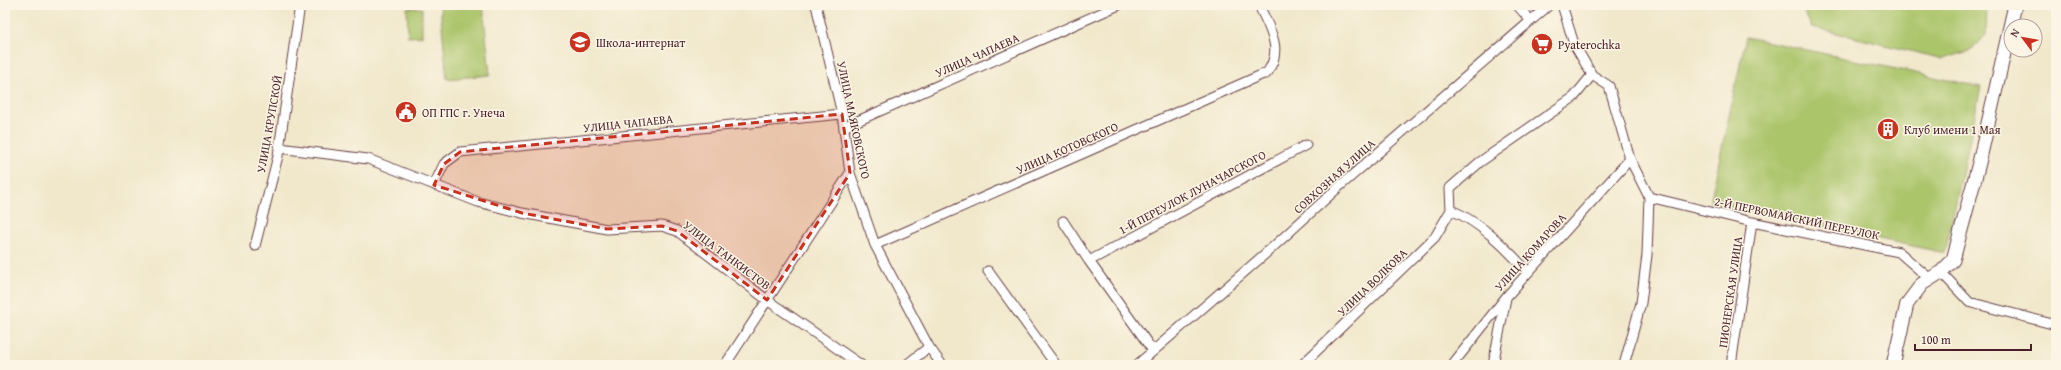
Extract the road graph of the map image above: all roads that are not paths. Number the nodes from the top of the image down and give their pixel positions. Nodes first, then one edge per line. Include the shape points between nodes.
1 (300, 5) edge
2 (816, 5) edge
3 (1119, 5) edge
4 (1258, 5) edge
5 (1517, 5) edge
6 (1549, 5) edge
7 (1562, 5) edge
8 (2014, 5) edge
9 (1531, 21) junction
10 (1592, 75) junction
11 (842, 114) junction
12 (844, 127) junction
13 (1306, 145) dead end
14 (279, 148) junction
15 (1630, 159) junction
16 (850, 173) junction
17 (434, 185) junction
18 (1649, 197) junction
19 (1451, 210) junction
20 (1063, 221) dead end
21 (1752, 222) junction
22 (875, 245) junction
23 (256, 246) dead end
24 (1090, 260) junction
25 (988, 271) dead end
26 (1528, 272) junction
27 (1941, 272) junction
28 (1930, 279) junction
29 (1506, 296) junction
30 (767, 300) junction
31 (2056, 325) edge
32 (929, 347) junction
33 (1153, 351) junction
34 (725, 365) edge
35 (861, 365) edge
36 (906, 365) edge
37 (942, 365) edge
38 (1056, 365) edge
39 (1137, 365) edge
40 (1302, 365) edge
41 (1452, 365) edge
42 (1493, 365) edge
43 (1624, 365) edge
44 (1731, 365) edge
45 (1893, 365) edge

1 - 14 street, УЛИЦА КРУПСКОЙ
2 - 11 street, УЛИЦА МАЯКОВСКОГО
3 - 12 street, УЛИЦА ЧАПАЕВА
4 - 22 street, УЛИЦА КОТОВСКОГО via 1272,32 1276,51 1273,64 1267,73
5 - 9 street
6 - 9 street, СОВХОЗНАЯ УЛИЦА
7 - 10 street via 1574,44
8 - 27 street via 1979,163 1954,260
9 - 33 street, СОВХОЗНАЯ УЛИЦА
10 - 15 street via 1609,86
10 - 19 street via 1574,97 1480,162 1450,188
11 - 12 street, УЛИЦА МАЯКОВСКОГО
11 - 17 street, УЛИЦА ЧАПАЕВА via 460,152 444,164
12 - 16 street, УЛИЦА МАЯКОВСКОГО
13 - 24 street, 1-Й ПЕРЕУЛОК ЛУНАЧАРСКОГО
14 - 17 street, УЛИЦА ТАНКИСТОВ via 368,159
14 - 23 street, УЛИЦА КРУПСКОЙ
15 - 18 street
15 - 26 street, УЛИЦА КОМАРОВА
16 - 22 street, УЛИЦА МАЯКОВСКОГО
16 - 30 street
17 - 30 street, УЛИЦА ТАНКИСТОВ via 478,202 522,214 607,229 662,226 676,231
18 - 21 street, 2-Й ПЕРВОМАЙСКИЙ ПЕРЕУЛОК
18 - 43 street via 1647,255 1641,303
19 - 26 street via 1506,247
19 - 40 street, УЛИЦА ВОЛКОВА via 1435,237
20 - 24 street
21 - 28 street, 2-Й ПЕРВОМАЙСКИЙ ПЕРЕУЛОК via 1899,252
21 - 44 street, ПИОНЕРСКАЯ УЛИЦА
22 - 32 street, УЛИЦА МАЯКОВСКОГО
24 - 33 street
25 - 38 street
26 - 29 street, УЛИЦА КОМАРОВА
27 - 28 street
27 - 31 street via 1969,302
28 - 45 street via 1922,284 1907,304
29 - 41 street, УЛИЦА КОМАРОВА
29 - 42 street
30 - 34 street, УЛИЦА ТАНКИСТОВ
30 - 35 street
32 - 36 street
32 - 37 street, УЛИЦА МАЯКОВСКОГО
33 - 39 street, СОВХОЗНАЯ УЛИЦА

